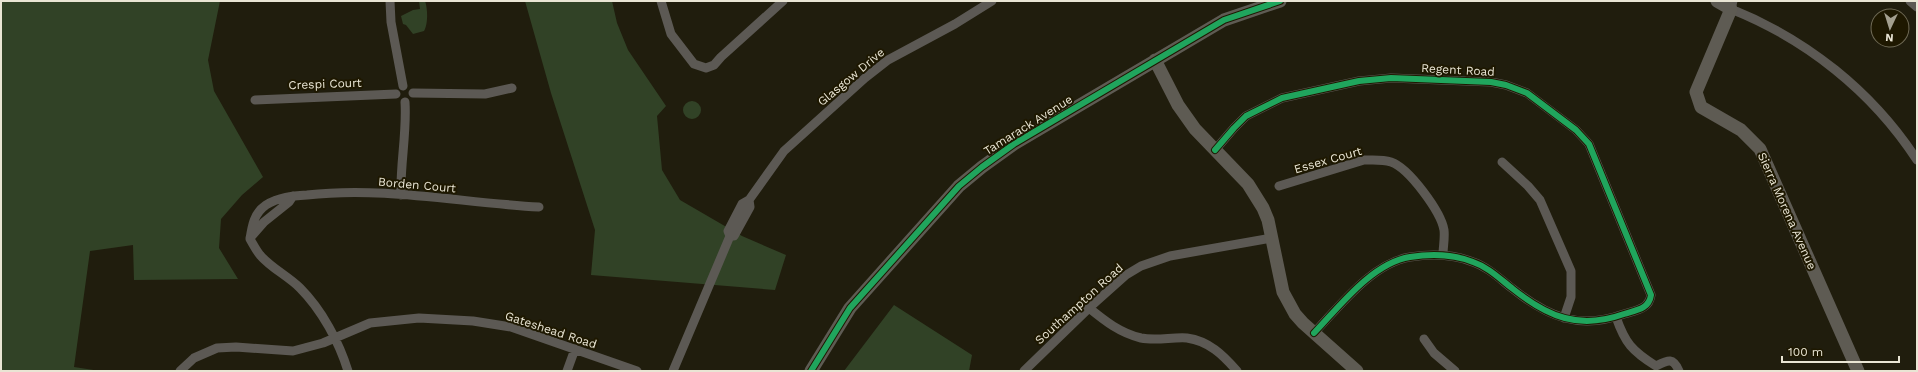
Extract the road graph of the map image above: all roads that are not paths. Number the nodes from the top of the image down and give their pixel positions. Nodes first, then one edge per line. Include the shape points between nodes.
1 (390, 1) edge
2 (661, 1) edge
3 (783, 1) edge
4 (992, 1) edge
5 (1280, 1) edge
6 (1717, 1) edge
7 (1910, 1) edge
8 (1732, 5) edge
9 (1917, 8) edge
10 (1155, 60) junction
11 (403, 86) junction
12 (512, 88) dead end
13 (413, 93) junction
14 (396, 94) junction
15 (255, 100) dead end
16 (405, 102) junction
17 (1215, 150) junction
18 (1917, 160) edge
19 (1502, 162) dead end
20 (1279, 186) dead end
21 (401, 195) junction
22 (539, 207) dead end
23 (1272, 238) junction
24 (1443, 255) junction
25 (1089, 308) junction
26 (1616, 317) junction
27 (1564, 318) junction
28 (1314, 333) junction
29 (334, 337) junction
30 (1424, 339) dead end
31 (575, 349) junction
32 (180, 371) edge
33 (348, 371) edge
34 (567, 371) edge
35 (637, 371) edge
36 (673, 371) edge
37 (811, 371) edge
38 (1024, 371) edge
39 (1237, 371) edge
40 (1357, 371) edge
41 (1455, 371) edge
42 (1679, 371) edge
43 (1858, 371) edge

1 - 11 street via 391,22
2 - 3 street via 671,34 694,64 706,68 714,65
4 - 36 street, Glasgow Drive via 888,60 784,151 749,200 750,207 734,236 730,236
5 - 10 main road, Tamarack Avenue via 1224,20
6 - 8 main road
7 - 9 street
8 - 18 street via 1807,48 1850,81 1891,124
8 - 43 main road, Sierra Morena Avenue via 1696,92 1698,102 1701,107 1741,130 1760,149
10 - 17 main road via 1178,105 1195,129
10 - 37 main road, Tamarack Avenue via 1014,144 959,186 850,308
11 - 13 street via 409,86
11 - 14 street via 398,88
12 - 13 street via 485,94
13 - 16 street via 410,100
14 - 15 street, Crespi Court
14 - 16 street via 400,101
16 - 21 street
17 - 23 main road via 1248,184 1265,214
17 - 26 street, Regent Road via 1246,116 1282,98 1359,81 1391,78 1491,82 1527,93 1576,130 1590,144 1651,295 1646,307
19 - 27 street via 1540,200 1571,271 1570,297
20 - 24 street, Essex Court via 1364,160 1392,162 1403,168 1436,208 1444,230
21 - 22 street, Borden Court
21 - 29 street, Borden Court via 341,192 293,196 289,202 275,206 250,239 260,255 300,289
23 - 25 street, Southampton Road via 1170,256 1141,266 1126,275
23 - 28 main road via 1283,292 1296,314
24 - 27 street, Regent Road via 1472,261 1489,270 1529,302 1549,314
24 - 28 street, Regent Road via 1397,260 1364,280
25 - 38 street, Southampton Road
25 - 39 street via 1123,332 1142,338 1187,338 1210,346
26 - 27 street, Regent Road via 1592,321
26 - 42 street via 1623,336 1638,355 1656,366 1672,361 1676,363
28 - 40 main road
29 - 31 street, Gateshead Road via 370,323 419,318 473,321 511,327
29 - 32 street, Gateshead Road via 323,343 293,351 217,348 194,358
29 - 33 street
30 - 41 street via 1434,353
31 - 34 street
31 - 35 street, Gateshead Road

